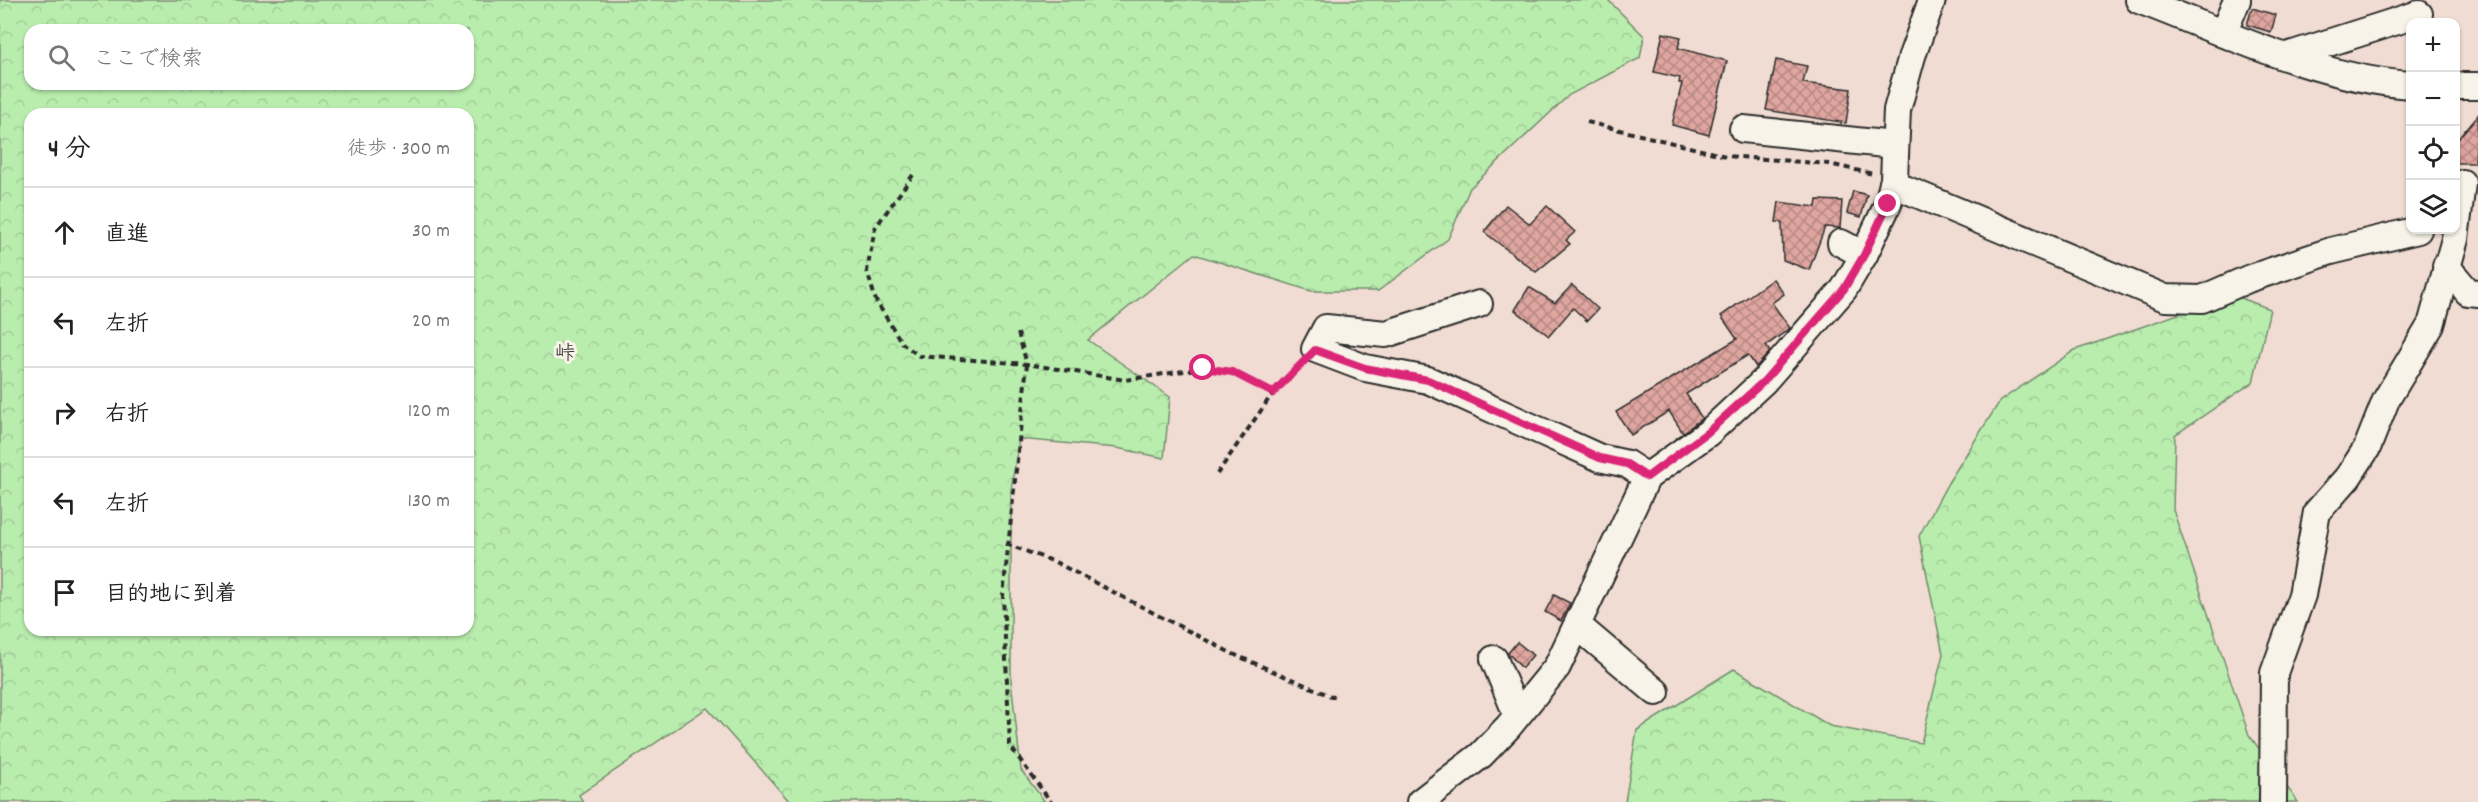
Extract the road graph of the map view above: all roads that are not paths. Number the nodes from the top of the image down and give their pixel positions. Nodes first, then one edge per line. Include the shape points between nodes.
1 (1932, 0) edge
2 (2237, 0) edge
3 (2143, 1) edge
4 (2419, 12) edge
5 (2223, 34) junction
6 (2287, 57) junction
7 (2406, 84) edge
8 (2460, 86) edge
9 (2478, 86) edge
10 (1743, 129) dead end
11 (1894, 145) junction
12 (2465, 183) edge
13 (1893, 184) junction
14 (2460, 203) edge
15 (2406, 233) edge
16 (2455, 234) edge
17 (1841, 243) dead end
18 (1864, 255) junction
19 (2446, 266) junction
20 (2478, 293) edge
21 (1479, 304) dead end
22 (1714, 399) dead end
23 (1739, 403) junction
24 (1647, 477) junction
25 (1578, 626) junction
26 (1494, 659) dead end
27 (1656, 692) dead end
28 (1517, 716) junction
29 (1420, 802) edge
30 (2273, 802) edge

1 - 11 street via 1912,56 1898,110
2 - 5 street
3 - 5 street
4 - 6 street
5 - 6 street
6 - 7 street
8 - 9 street
10 - 11 street
11 - 13 street
12 - 14 street
13 - 15 street via 2165,298 2202,299 2331,251
13 - 18 street
16 - 19 street
17 - 18 street
18 - 23 street via 1844,289 1764,381
19 - 20 street via 2468,292
19 - 30 street via 2431,325 2386,400 2367,448 2318,512 2302,595 2274,674
21 - 24 street via 1386,334 1326,328 1315,350 1365,368 1428,380 1600,458 1627,464
22 - 23 street
23 - 24 street via 1708,432
24 - 25 street
25 - 27 street
25 - 28 street via 1557,667
26 - 28 street
28 - 29 street via 1481,755

